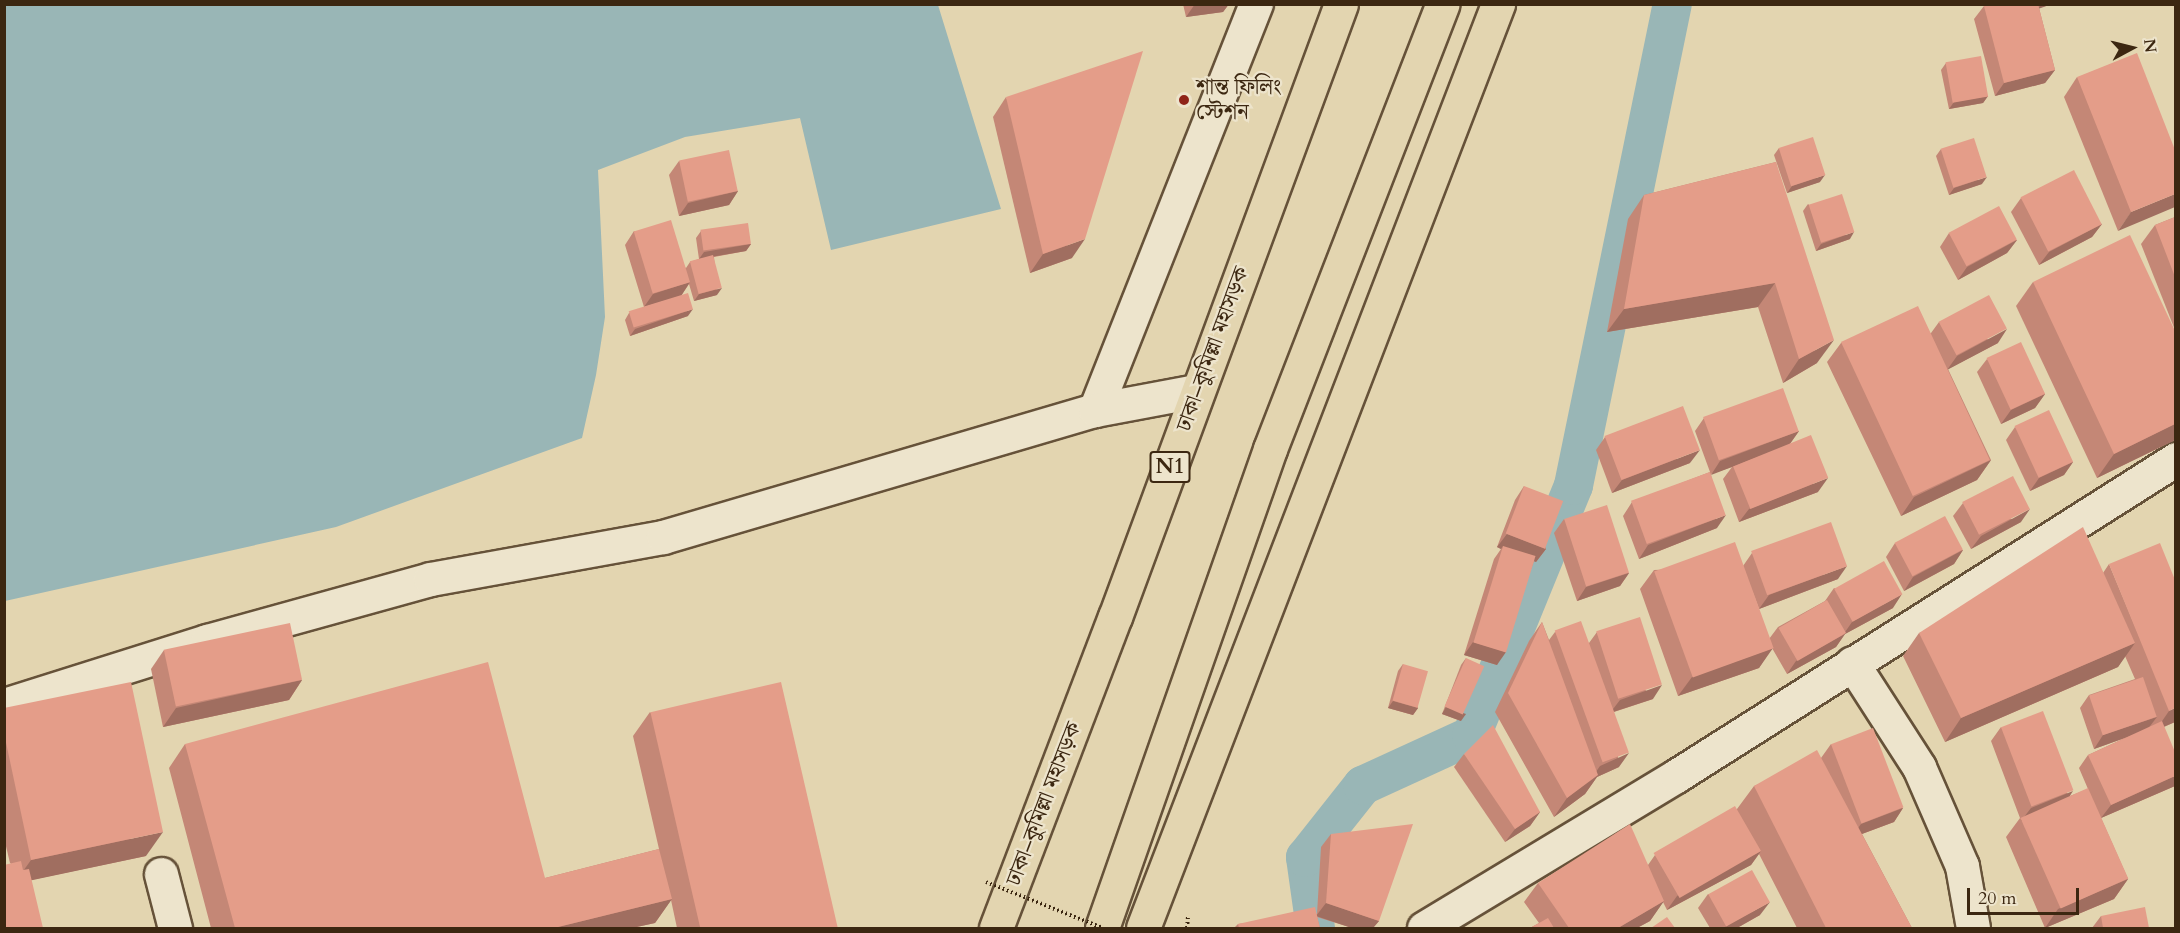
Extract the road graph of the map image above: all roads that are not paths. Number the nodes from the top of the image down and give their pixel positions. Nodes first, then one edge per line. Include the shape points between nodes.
1 (1256, 4) edge
2 (1341, 4) edge
3 (1443, 4) edge
4 (1498, 4) edge
5 (1197, 392) junction
6 (1095, 410) junction
7 (2175, 459) edge
8 (1852, 663) junction
9 (4, 705) edge
10 (161, 874) dead end
11 (175, 928) edge
12 (996, 928) edge
13 (1103, 928) edge
14 (1143, 928) edge
15 (1424, 928) edge
16 (1973, 928) edge

1 - 6 street
2 - 5 highway, ঢাকা–কুমিল্লা মহাসড়ক / N1
3 - 13 highway via 1270,449
4 - 14 highway
5 - 6 street
5 - 12 highway, ঢাকা–কুমিল্লা মহাসড়ক / N1
6 - 9 street via 663,537 419,582 207,641
7 - 8 street
8 - 15 street via 1676,776
8 - 16 street via 1919,767 1962,866
10 - 11 street

